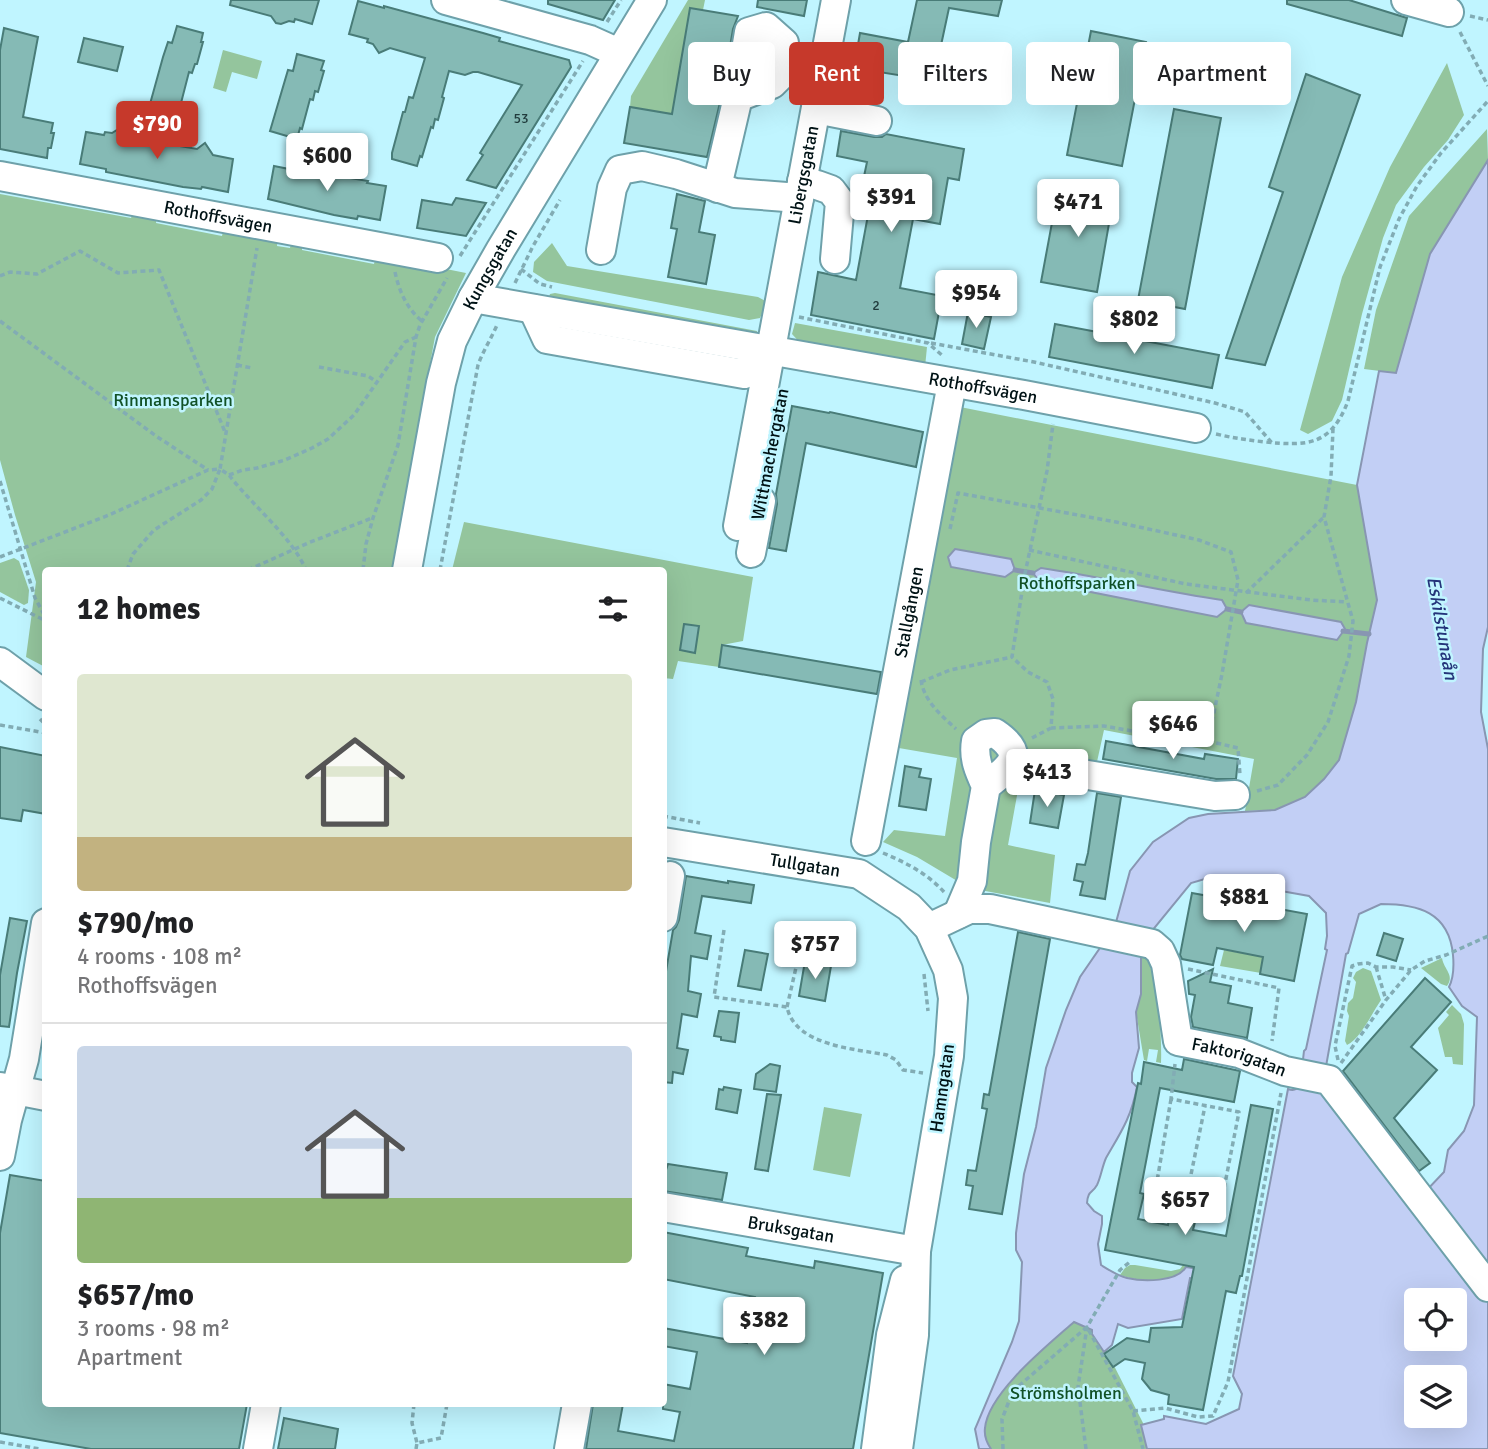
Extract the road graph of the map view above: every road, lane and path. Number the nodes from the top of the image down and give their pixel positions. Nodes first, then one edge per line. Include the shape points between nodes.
1 (446, 0) edge
2 (652, 0) edge
3 (836, 0) edge
4 (1406, 0) edge
5 (1449, 12) joint
6 (619, 53) junction
7 (1488, 86) edge
8 (1488, 101) edge
9 (736, 105) edge
10 (816, 109) junction
11 (877, 121) dead end
12 (0, 176) edge
13 (718, 188) junction
14 (801, 190) junction
15 (561, 199) dead end
16 (260, 225) junction
17 (394, 250) junction
18 (601, 250) dead end
19 (438, 258) dead end
20 (835, 259) dead end
21 (521, 269) junction
22 (0, 276) edge
23 (561, 289) dead end
24 (473, 298) junction
25 (519, 306) junction
26 (778, 315) junction
27 (0, 321) edge
28 (422, 321) dead end
29 (416, 337) dead end
30 (929, 343) junction
31 (780, 353) junction
32 (237, 365) junction
33 (318, 367) dead end
34 (252, 368) dead end
35 (377, 382) junction
36 (952, 383) junction
37 (1056, 401) junction
38 (1196, 428) joint
39 (1333, 429) junction
40 (226, 433) junction
41 (1272, 443) junction
42 (220, 469) junction
43 (208, 470) junction
44 (229, 475) junction
45 (0, 481) edge
46 (1039, 509) junction
47 (1324, 517) junction
48 (373, 518) dead end
49 (738, 526) dead end
50 (950, 529) dead end
51 (292, 549) junction
52 (20, 550) junction
53 (1029, 550) junction
54 (751, 553) dead end
55 (0, 557) edge
56 (128, 567) edge
57 (254, 567) edge
58 (305, 567) edge
59 (408, 567) edge
60 (441, 567) edge
61 (1236, 591) junction
62 (1246, 593) junction
63 (0, 598) edge
64 (1347, 602) junction
65 (42, 612) edge
66 (42, 618) edge
67 (1012, 656) junction
68 (0, 662) edge
69 (919, 671) dead end
70 (921, 682) junction
71 (42, 693) edge
72 (0, 725) edge
73 (1051, 728) junction
74 (42, 732) edge
75 (976, 741) junction
76 (1208, 741) junction
77 (1010, 758) junction
78 (986, 786) junction
79 (1236, 794) junction
80 (866, 841) dead end
81 (667, 843) edge
82 (670, 876) dead end
83 (667, 894) edge
84 (958, 914) junction
85 (929, 928) junction
86 (724, 930) dead end
87 (1488, 936) edge
88 (42, 948) edge
89 (800, 950) dead end
90 (1157, 954) junction
91 (943, 957) junction
92 (1376, 967) junction
93 (1411, 970) junction
94 (1386, 1000) junction
95 (788, 1007) junction
96 (928, 1016) dead end
97 (1178, 1041) junction
98 (1296, 1072) junction
99 (922, 1073) dead end
100 (8, 1089) edge
101 (42, 1095) edge
102 (1171, 1099) junction
103 (1205, 1106) junction
104 (0, 1156) edge
105 (1186, 1199) junction
106 (667, 1208) edge
107 (916, 1251) junction
108 (1131, 1261) dead end
109 (1488, 1286) edge
110 (1087, 1328) junction
111 (265, 1407) edge
112 (414, 1407) edge
113 (446, 1407) edge
114 (576, 1407) edge
115 (1133, 1411) junction
116 (0, 1442) edge
117 (417, 1443) junction
118 (40, 1449) edge
119 (258, 1449) edge
120 (416, 1449) edge
121 (569, 1449) edge
122 (877, 1449) edge
123 (898, 1449) edge
124 (1003, 1449) edge
125 (1086, 1449) edge
126 (1143, 1449) edge

1 - 6 street via 590,40
2 - 6 street, Kungsgatan
3 - 10 street, Libergsgatan
4 - 5 street
5 - 7 path
6 - 24 street, Kungsgatan
8 - 39 path via 1441,153 1398,219 1380,267 1348,401
9 - 13 street
10 - 11 street
10 - 14 street, Libergsgatan
12 - 16 street, Rothoffsvägen
13 - 14 street via 735,192
13 - 18 street via 642,166 620,170 612,188
14 - 20 street via 817,185 831,190 840,202
14 - 26 street, Libergsgatan
15 - 21 path
16 - 17 street, Rothoffsvägen
16 - 32 path
17 - 19 street, Rothoffsvägen
17 - 28 path via 400,289
21 - 23 path via 540,284
21 - 25 path
22 - 40 path via 37,274 80,251 118,273 159,270
24 - 25 street, Rothoffsvägen
24 - 59 street, Kungsgatan via 453,341 441,383
25 - 31 street, Rothoffsvägen
25 - 60 path via 482,353 478,365
26 - 30 path
26 - 31 street, Libergsgatan
27 - 43 path
29 - 35 path via 405,342
30 - 36 path via 944,356
30 - 41 path via 1215,402 1245,412
31 - 36 street, Rothoffsvägen
31 - 49 street, Wittmachergatan
31 - 54 street, Wittmachergatan
32 - 34 path
32 - 40 path
33 - 35 path via 368,376
35 - 44 path via 354,415 328,439 285,460
36 - 37 street, Rothoffsvägen
36 - 80 street, Stallgången
37 - 38 street, Rothoffsvägen
37 - 46 path
38 - 41 path
39 - 41 path via 1310,442
39 - 47 path
40 - 42 path
42 - 43 path
42 - 44 path
42 - 56 path via 212,489 154,530
43 - 52 path
44 - 51 path
45 - 52 path
46 - 50 path via 958,493
46 - 53 path
46 - 61 path via 1199,540 1231,552
47 - 62 path
47 - 64 path
48 - 51 path
51 - 57 path
51 - 58 path
52 - 55 path
52 - 65 path
53 - 61 path
53 - 67 path
61 - 62 path
61 - 76 path
62 - 64 path
63 - 66 path
64 - 79 path via 1353,621 1349,656 1328,722 1307,755 1278,785
67 - 70 path via 950,670
67 - 73 path via 1047,682 1053,699
68 - 71 street
69 - 70 path
70 - 75 path via 932,705
72 - 74 path
73 - 76 path via 1104,726 1194,743
73 - 77 path
75 - 77 street via 995,733 1006,740
75 - 78 street via 977,767
76 - 79 path via 1238,748 1241,772
77 - 78 street
77 - 79 street via 1027,765 1215,796
78 - 84 street via 972,881
81 - 85 street, Tullgatan via 859,874 909,906
82 - 83 street
84 - 85 street
84 - 90 street via 990,909 1104,934
85 - 91 street, Hamngatan
86 - 95 path via 714,997
87 - 93 path
88 - 100 street via 24,1059
89 - 95 path
90 - 97 street, Faktorigatan
90 - 98 path via 1279,988
91 - 96 path via 923,965
91 - 107 street, Hamngatan via 953,998 949,1056
92 - 93 path
92 - 94 path
92 - 94 path via 1368,963 1352,966 1335,1046 1339,1065
93 - 94 path
95 - 99 path via 799,1029 824,1043 887,1055 903,1070
97 - 98 street, Faktorigatan via 1239,1053
97 - 102 path
98 - 109 street via 1419,1197
98 - 115 path via 1227,1381 1213,1416 1165,1408
100 - 101 street
100 - 104 street
102 - 103 path
102 - 105 path via 1154,1194
103 - 105 path
103 - 105 path via 1239,1112 1221,1205
106 - 107 street, Bruksgatan
107 - 122 street, Hamngatan via 891,1335
107 - 123 street, Hamngatan via 914,1335
108 - 110 path via 1120,1270
110 - 115 path
110 - 124 path via 1013,1391 1002,1419
110 - 125 path via 1079,1387
111 - 119 street
112 - 117 path
113 - 117 path via 441,1438
114 - 121 street
115 - 126 path
116 - 118 path
117 - 120 path

